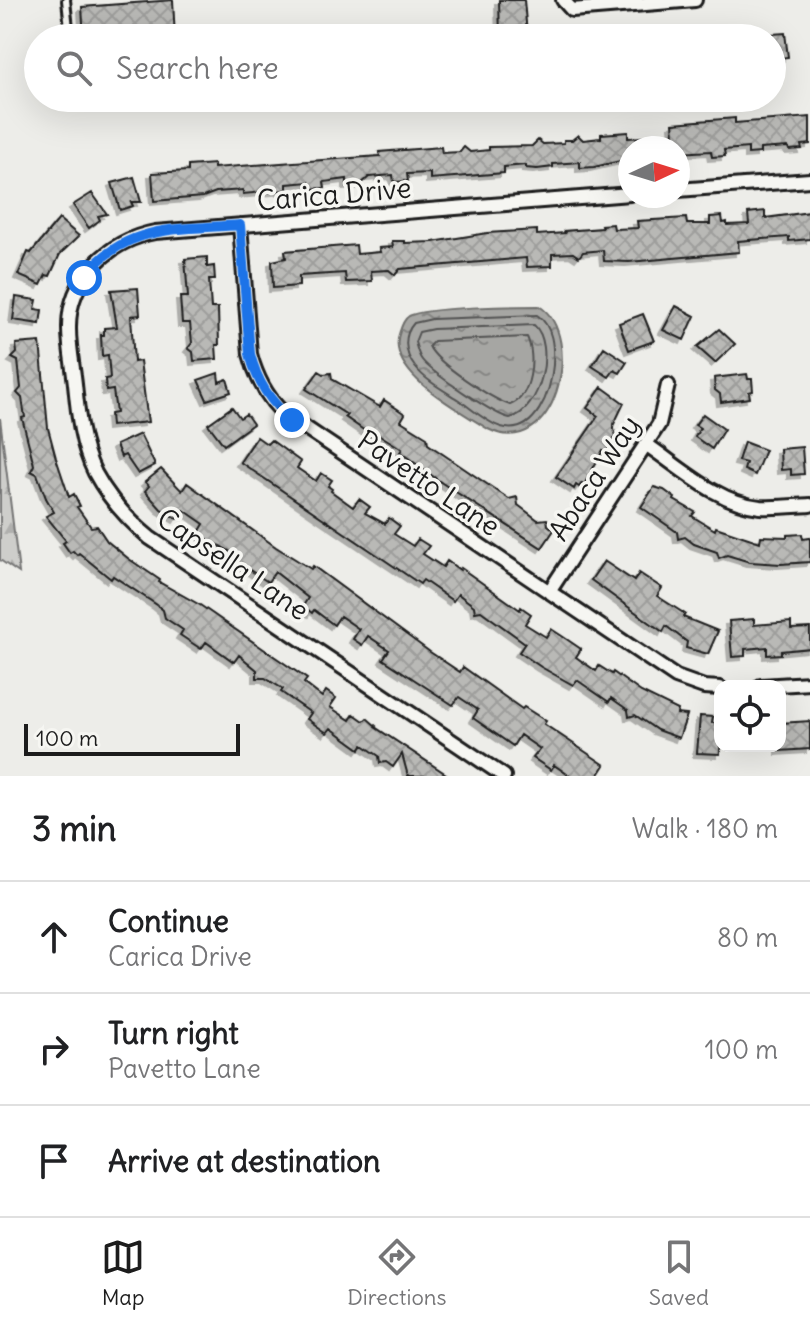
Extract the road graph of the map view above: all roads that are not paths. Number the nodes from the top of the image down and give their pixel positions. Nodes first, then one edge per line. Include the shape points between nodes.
1 (66, 0) edge
2 (563, 0) edge
3 (695, 0) edge
4 (69, 24) edge
5 (810, 180) edge
6 (690, 189) edge
7 (618, 195) edge
8 (240, 225) junction
9 (73, 302) joint
10 (668, 385) dead end
11 (647, 445) junction
12 (810, 505) edge
13 (549, 592) junction
14 (810, 683) edge
15 (786, 684) edge
16 (714, 688) edge
17 (504, 776) edge

1 - 4 lane
2 - 3 street via 572,10
5 - 6 street
7 - 8 street, Carica Drive
8 - 9 street, Carica Drive via 155,232 126,240 93,265
8 - 13 street, Pavetto Lane via 250,354 269,399 292,420
9 - 17 street, Capsella Lane via 69,329 82,436 95,472 122,513 150,538
10 - 11 street, Abaca Way via 659,424
11 - 12 street via 740,503
11 - 13 street, Abaca Way
13 - 16 street, Pavetto Lane via 676,677
14 - 15 street

